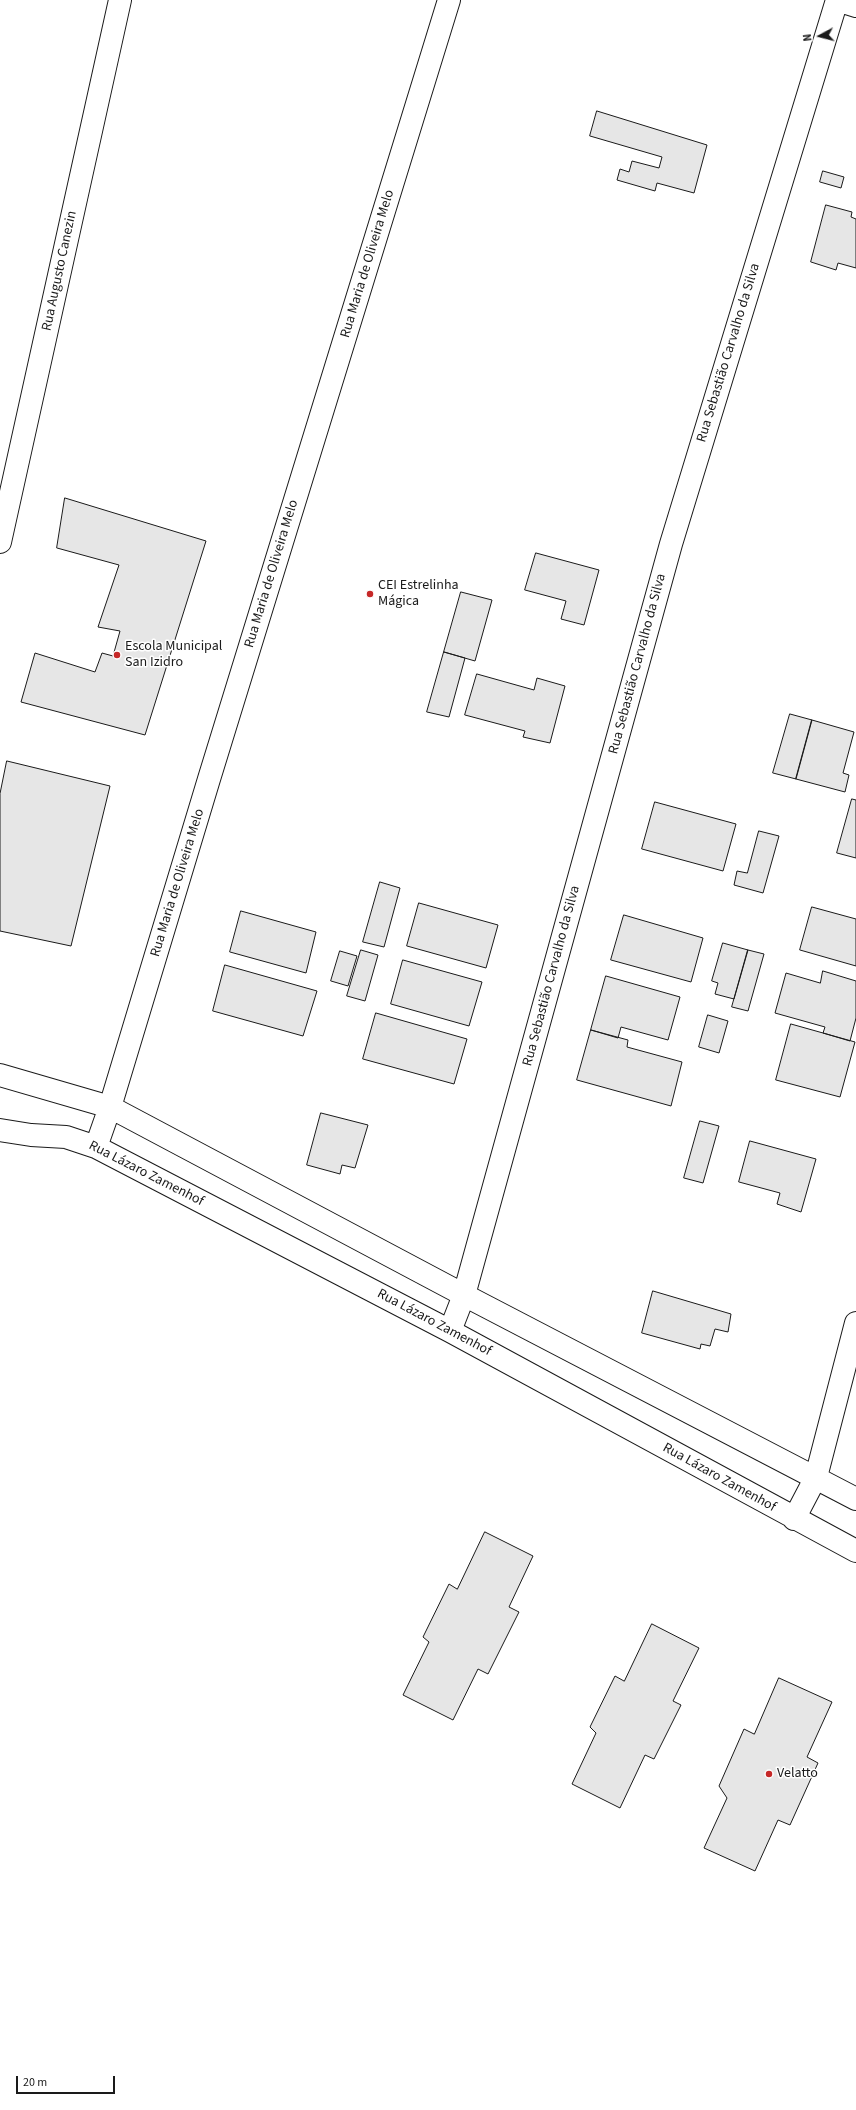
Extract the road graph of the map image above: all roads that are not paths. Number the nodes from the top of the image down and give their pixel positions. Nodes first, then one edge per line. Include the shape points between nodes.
1 (120, 0) edge
2 (449, 0) edge
3 (837, 0) edge
4 (856, 6) edge
5 (0, 542) edge
6 (0, 1075) edge
7 (110, 1107) junction
8 (0, 1130) edge
9 (96, 1147) junction
10 (464, 1295) junction
11 (856, 1323) edge
12 (450, 1331) junction
13 (816, 1477) junction
14 (856, 1499) edge
15 (794, 1519) junction
16 (856, 1551) edge

1 - 5 street, Rua Augusto Canezin
2 - 7 street, Rua Maria de Oliveira Melo
3 - 4 street
3 - 10 street, Rua Sebastião Carvalho da Silva via 671,544
6 - 7 street
7 - 9 street, Rua Maria de Oliveira Melo
7 - 10 street
8 - 9 street, Rua Lázaro Zamenhof via 66,1137
9 - 12 street, Rua Lázaro Zamenhof
10 - 12 street, Rua Sebastião Carvalho da Silva
10 - 13 street
11 - 13 street
12 - 15 street, Rua Lázaro Zamenhof
13 - 14 street
13 - 15 street
15 - 16 street, Rua Lázaro Zamenhof

